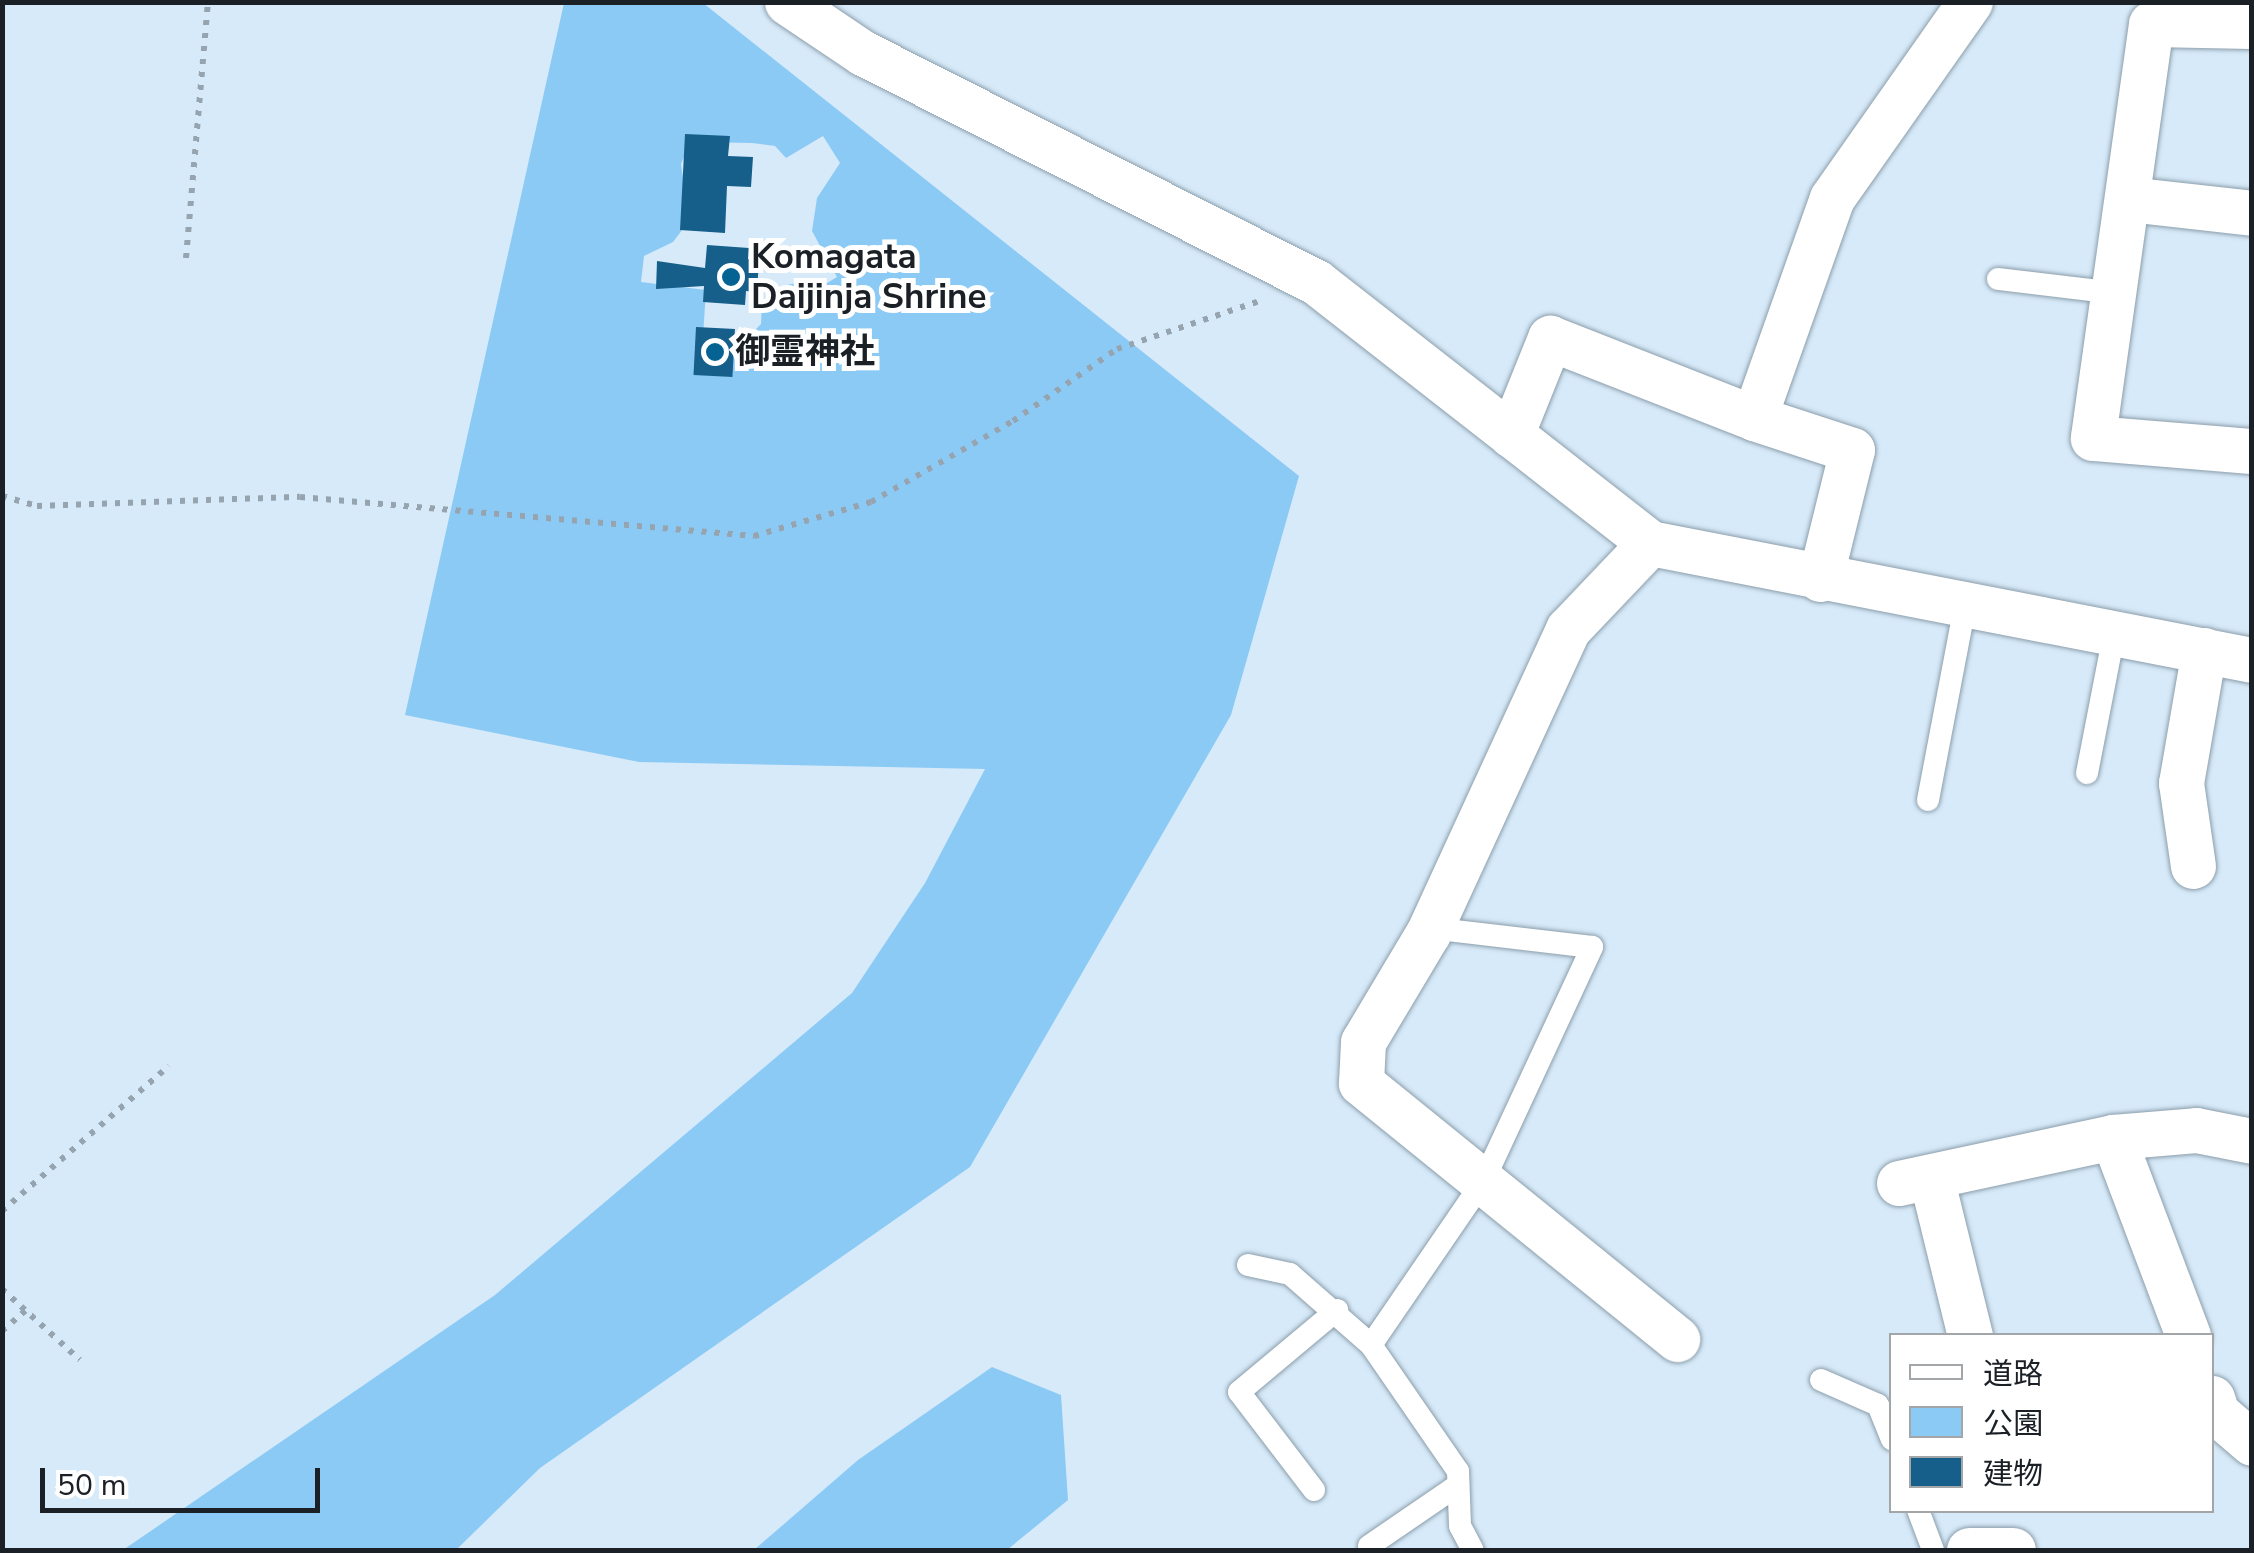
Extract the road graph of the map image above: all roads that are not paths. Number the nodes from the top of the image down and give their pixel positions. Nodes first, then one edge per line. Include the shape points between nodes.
1 (787, 2) edge
2 (1970, 2) edge
3 (2252, 26) edge
4 (2128, 200) junction
5 (2252, 213) edge
6 (1998, 279) dead end
7 (2114, 292) junction
8 (1754, 418) junction
9 (1511, 435) junction
10 (2252, 451) edge
11 (1650, 543) junction
12 (1820, 580) junction
13 (1965, 606) junction
14 (2114, 634) junction
15 (2204, 650) junction
16 (2252, 660) edge
17 (2086, 773) dead end
18 (1928, 800) dead end
19 (2192, 866) dead end
20 (1431, 928) junction
21 (2113, 1137) junction
22 (2252, 1141) edge
23 (1484, 1180) junction
24 (1248, 1265) dead end
25 (1337, 1310) junction
26 (1969, 1333) edge
27 (2187, 1333) edge
28 (1677, 1339) dead end
29 (1372, 1345) junction
30 (1821, 1380) dead end
31 (2214, 1403) edge
32 (1889, 1432) edge
33 (2252, 1443) edge
34 (1458, 1485) junction
35 (1314, 1490) dead end
36 (1919, 1513) edge
37 (2014, 1513) edge
38 (1369, 1546) dead end
39 (1472, 1550) edge
40 (1934, 1550) edge
41 (1970, 1550) edge
42 (2013, 1550) edge
43 (2023, 1550) edge

1 - 9 street via 863,53 1316,282
2 - 8 street via 1832,198
3 - 4 street via 2151,24
4 - 5 street
4 - 7 street
6 - 7 lane
7 - 10 street via 2093,438
8 - 9 street via 1550,338
8 - 12 street via 1852,450
9 - 11 street
11 - 12 street
11 - 20 street via 1568,629
12 - 13 street
13 - 14 street
13 - 18 lane
14 - 15 street
14 - 17 lane
15 - 16 street
15 - 19 street via 2181,783
20 - 23 street via 1364,1042 1361,1082
20 - 23 lane via 1592,946
21 - 22 street via 2196,1130
21 - 26 street via 1915,1180
21 - 27 street
23 - 28 street
23 - 29 lane
24 - 25 lane via 1290,1274
25 - 29 lane
25 - 35 lane via 1239,1392
29 - 34 lane via 1458,1471
30 - 32 lane via 1878,1405
31 - 33 street
34 - 38 lane
34 - 39 lane via 1460,1526
36 - 40 lane
37 - 43 street
41 - 42 street

